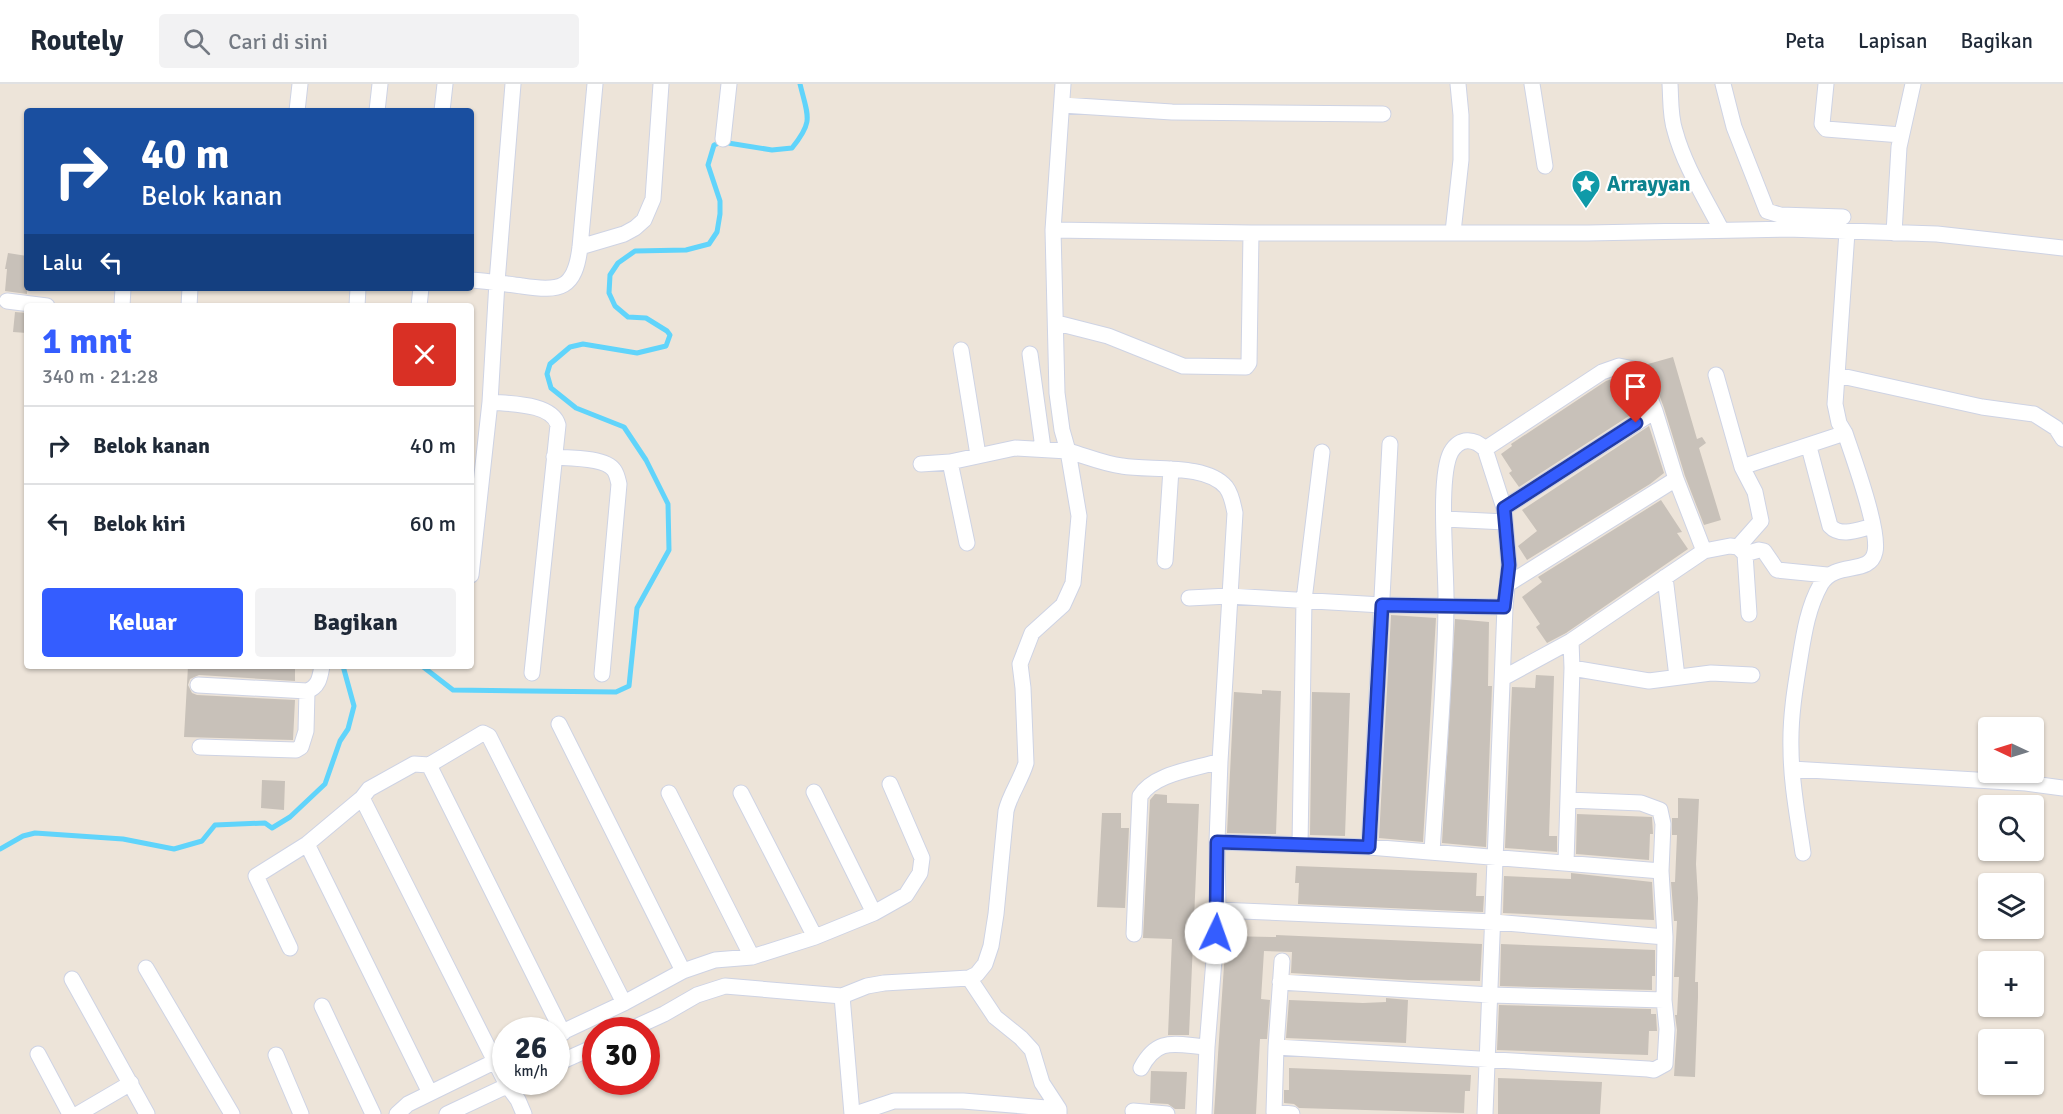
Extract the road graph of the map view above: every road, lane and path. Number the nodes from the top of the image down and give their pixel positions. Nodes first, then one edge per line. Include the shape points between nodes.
1 (300, 84) edge
2 (380, 84) edge
3 (445, 84) edge
4 (513, 84) edge
5 (595, 84) edge
6 (661, 84) edge
7 (729, 84) edge
8 (1063, 84) edge
9 (1458, 84) edge
10 (1532, 84) edge
11 (1670, 84) edge
12 (1723, 84) edge
13 (1826, 84) edge
14 (1913, 84) edge
15 (1062, 105) junction
16 (297, 108) edge
17 (377, 108) edge
18 (442, 108) edge
19 (1383, 114) dead end
20 (1901, 135) junction
21 (723, 140) dead end
22 (1545, 166) dead end
23 (1845, 225) junction
24 (1721, 229) junction
25 (1053, 230) junction
26 (1453, 232) junction
27 (1251, 233) junction
28 (1894, 233) junction
29 (580, 247) junction
30 (2063, 248) edge
31 (474, 280) edge
32 (496, 282) junction
33 (7, 301) dead end
34 (24, 303) edge
35 (1057, 323) junction
36 (961, 350) dead end
37 (1030, 354) dead end
38 (1716, 375) dead end
39 (1837, 375) junction
40 (490, 402) junction
41 (1655, 411) junction
42 (1845, 433) junction
43 (2063, 439) edge
44 (1390, 444) dead end
45 (1809, 447) junction
46 (1043, 448) junction
47 (1485, 449) junction
48 (1068, 451) junction
49 (1322, 452) dead end
50 (978, 455) junction
51 (554, 457) junction
52 (950, 462) junction
53 (921, 464) dead end
54 (1742, 467) junction
55 (1171, 469) junction
56 (1676, 479) junction
57 (1505, 515) junction
58 (1445, 519) junction
59 (1873, 526) junction
60 (968, 543) dead end
61 (474, 548) edge
62 (1704, 550) junction
63 (1742, 551) junction
64 (1165, 561) dead end
65 (1827, 575) junction
66 (1665, 577) junction
67 (1508, 584) junction
68 (1229, 596) junction
69 (1189, 598) dead end
70 (1304, 600) junction
71 (1382, 605) junction
72 (1446, 606) junction
73 (1504, 607) junction
74 (1749, 614) dead end
75 (1571, 641) junction
76 (1572, 668) junction
77 (322, 669) edge
78 (532, 673) dead end
79 (602, 674) dead end
80 (1752, 675) dead end
81 (1677, 677) junction
82 (1503, 678) junction
83 (198, 684) dead end
84 (307, 691) junction
85 (559, 724) dead end
86 (200, 747) dead end
87 (1220, 761) junction
88 (429, 765) junction
89 (1792, 769) junction
90 (890, 784) dead end
91 (2063, 788) edge
92 (669, 792) dead end
93 (814, 792) dead end
94 (741, 793) dead end
95 (362, 798) junction
96 (1568, 800) junction
97 (1217, 842) junction
98 (307, 844) junction
99 (1300, 845) junction
100 (1369, 847) junction
101 (1432, 852) junction
102 (1803, 853) dead end
103 (1496, 858) junction
104 (1566, 863) junction
105 (1661, 871) junction
106 (1218, 910) junction
107 (874, 913) junction
108 (1494, 922) junction
109 (1134, 934) dead end
110 (815, 937) junction
111 (1665, 937) junction
112 (290, 948) dead end
113 (752, 957) junction
114 (1282, 961) dead end
115 (146, 968) dead end
116 (683, 971) junction
117 (969, 978) junction
118 (72, 979) dead end
119 (1280, 982) junction
120 (1490, 995) junction
121 (842, 996) junction
122 (1664, 1000) junction
123 (624, 1003) junction
124 (322, 1006) dead end
125 (552, 1017) edge
126 (657, 1017) edge
127 (570, 1029) edge
128 (492, 1043) edge
129 (1207, 1047) junction
130 (1276, 1047) junction
131 (38, 1054) dead end
132 (276, 1055) dead end
133 (1489, 1061) junction
134 (492, 1062) edge
135 (1141, 1068) dead end
136 (131, 1083) junction
137 (430, 1093) junction
138 (492, 1093) edge
139 (516, 1095) edge
140 (963, 1107) edge
141 (1133, 1111) dead end
142 (1059, 1112) edge
143 (1274, 1113) edge
144 (70, 1114) edge
145 (78, 1114) edge
146 (147, 1114) edge
147 (232, 1114) edge
148 (302, 1114) edge
149 (373, 1114) edge
150 (397, 1114) edge
151 (447, 1114) edge
152 (524, 1114) edge
153 (854, 1114) edge
154 (1167, 1114) edge
155 (1204, 1114) edge
156 (1292, 1114) edge
157 (1485, 1114) edge

1 - 16 street
2 - 17 street
3 - 18 street
4 - 32 street
5 - 29 street
6 - 29 street via 653,199 644,219 624,234
7 - 21 street
8 - 15 street
9 - 26 street via 1461,160
10 - 22 street
11 - 24 street via 1675,132
12 - 23 street via 1734,127 1767,211
13 - 20 street via 1822,124 1826,129
14 - 20 street
15 - 19 street via 1172,112
15 - 25 street
20 - 28 street
23 - 24 street
23 - 28 street
23 - 39 street
24 - 26 street
25 - 27 street
25 - 35 street
26 - 27 street
27 - 35 street via 1246,367 1183,366 1108,336
28 - 30 street
29 - 32 street via 578,264 565,284 546,289
31 - 32 street
32 - 40 street
33 - 34 street
35 - 48 street via 1057,393
36 - 50 street
37 - 46 street
38 - 54 street
39 - 42 street via 1836,404
39 - 43 street via 1982,407 2034,414 2056,428
40 - 51 street via 553,414 558,425
40 - 61 street
41 - 47 street via 1639,370 1613,367
41 - 56 street
41 - 57 street
42 - 45 street
42 - 59 street
44 - 71 street
45 - 54 street
45 - 59 street via 1830,526 1838,532
46 - 48 street
46 - 50 street
47 - 57 street
47 - 58 street via 1467,440 1451,453
48 - 55 street via 1121,466
48 - 117 street via 1079,516 1072,583 1063,605 1032,633 1020,664 1026,763 1006,811 991,946 985,964
49 - 70 street
50 - 52 street
51 - 78 street
51 - 79 street via 599,461 614,469 619,484
52 - 53 street
52 - 60 street
54 - 63 street via 1755,492 1761,521
55 - 64 street
55 - 68 street via 1217,479 1233,499
56 - 62 street
56 - 67 street
57 - 58 street
57 - 67 street
58 - 72 street
59 - 65 street via 1876,549 1872,559
62 - 63 street via 1730,546
62 - 66 street
63 - 65 street via 1764,551 1777,570
63 - 74 street
65 - 89 street via 1816,593 1804,630 1794,694
66 - 75 street
66 - 81 street
67 - 73 street
68 - 69 street
68 - 70 street
68 - 87 street
70 - 71 street
70 - 99 street
71 - 72 street
71 - 100 street
72 - 73 street
72 - 101 street
73 - 82 street
75 - 76 street
75 - 82 street
76 - 81 street via 1649,681
76 - 96 street
77 - 84 street via 316,687
80 - 81 street via 1710,673
82 - 103 street
83 - 84 street
84 - 86 street via 306,731 301,747 296,750
85 - 116 street
87 - 97 street
87 - 109 street via 1158,779 1140,796
88 - 95 street via 414,765 369,789
88 - 123 street via 483,733 489,736
88 - 125 street
89 - 91 street
89 - 102 street
90 - 107 street via 922,858 920,873 906,895
92 - 113 street
93 - 107 street
94 - 110 street
95 - 98 street
95 - 128 street
96 - 104 street
96 - 105 street via 1641,803 1660,810
97 - 99 street
97 - 106 street
98 - 112 street via 255,876
98 - 137 street
99 - 100 street
100 - 101 street
101 - 103 street
103 - 104 street
103 - 108 street
104 - 105 street
105 - 111 street
106 - 108 street
106 - 129 street
107 - 110 street
108 - 111 street
108 - 120 street
110 - 113 street
111 - 122 street
113 - 116 street via 715,960
114 - 119 street
115 - 147 street
116 - 123 street
117 - 121 street via 884,983
117 - 142 street via 995,1017 1032,1050 1042,1083
118 - 136 street
119 - 120 street
119 - 130 street
120 - 122 street
120 - 133 street
121 - 126 street via 725,986 697,995
121 - 153 street
122 - 133 street via 1665,1064 1654,1070
123 - 127 street
124 - 149 street
129 - 135 street via 1160,1046 1152,1050
129 - 155 street
130 - 133 street
130 - 143 street
131 - 144 street
132 - 148 street
133 - 157 street
134 - 137 street
136 - 145 street
136 - 146 street
137 - 150 street
138 - 151 street
139 - 152 street
140 - 142 street
140 - 153 street via 894,1101
141 - 154 street
143 - 156 street

